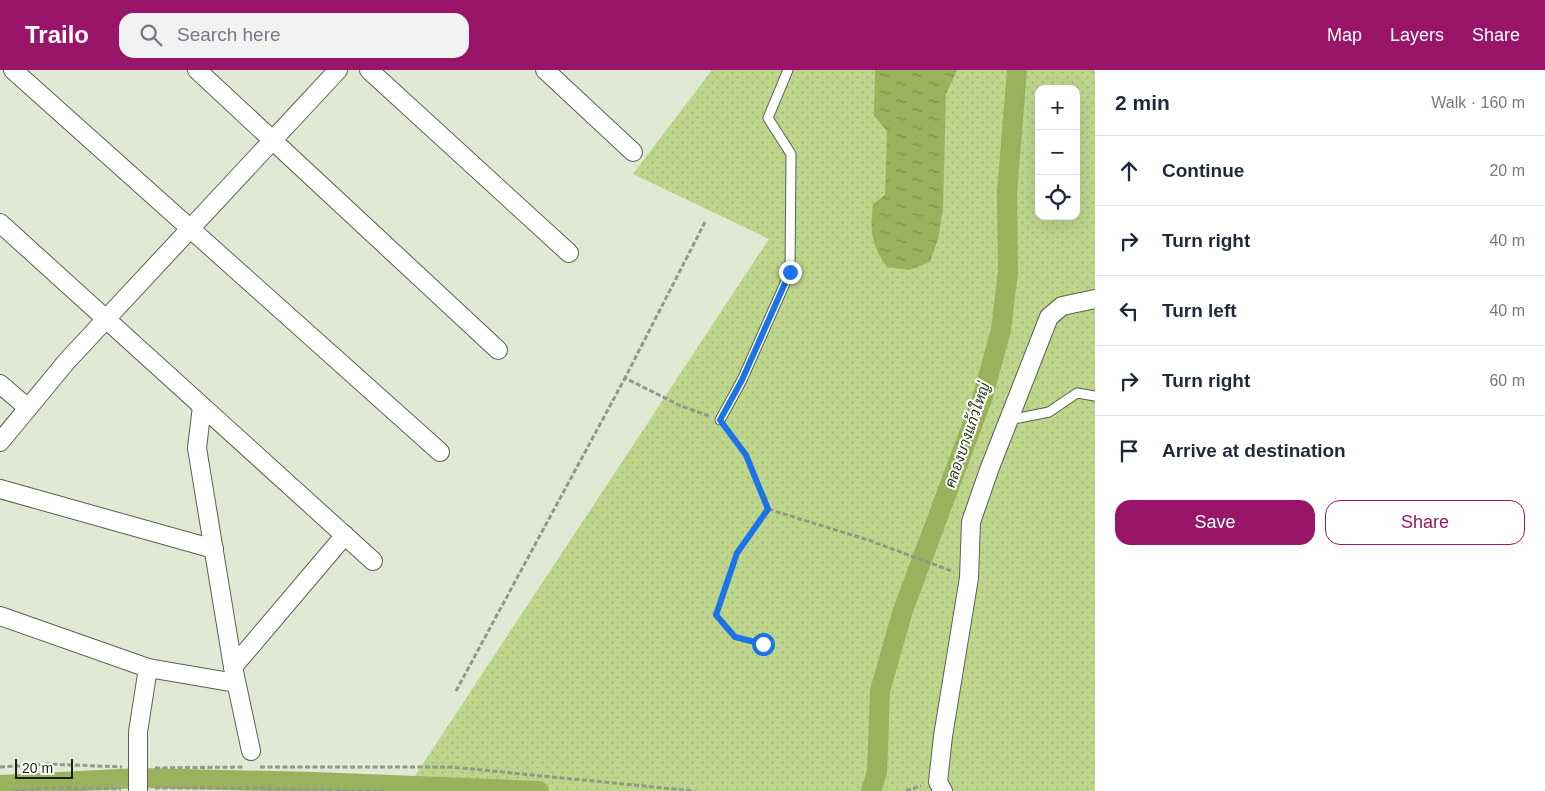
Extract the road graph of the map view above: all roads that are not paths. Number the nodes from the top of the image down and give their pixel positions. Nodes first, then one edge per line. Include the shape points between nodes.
1 (13, 70) edge
2 (197, 70) edge
3 (338, 70) edge
4 (369, 70) edge
5 (545, 70) edge
6 (788, 70) edge
7 (273, 140) junction
8 (632, 152) dead end
9 (0, 223) edge
10 (191, 229) junction
11 (569, 252) dead end
12 (1095, 299) edge
13 (106, 319) junction
14 (498, 350) dead end
15 (0, 384) edge
16 (1095, 396) edge
17 (202, 406) junction
18 (28, 408) junction
19 (720, 420) road end
20 (1008, 420) junction
21 (0, 442) edge
22 (440, 452) dead end
23 (0, 489) edge
24 (345, 536) junction
25 (214, 550) junction
26 (373, 561) dead end
27 (0, 616) edge
28 (148, 668) junction
29 (235, 675) junction
30 (253, 762) road end
31 (137, 789) edge
32 (943, 791) edge

1 - 10 street
2 - 7 street
3 - 7 street
4 - 11 street
5 - 8 street
6 - 19 lane via 768,118 791,154 790,272 742,380
7 - 10 street
7 - 14 street
9 - 13 street
10 - 13 street
10 - 22 street
12 - 20 street via 1062,306 1049,316
13 - 17 street
13 - 18 street
15 - 18 street
16 - 20 lane via 1077,393 1049,412
17 - 24 street
17 - 25 street via 197,448
18 - 21 street
20 - 32 street via 971,522 969,578 938,782
23 - 25 street
24 - 26 street
24 - 29 street
25 - 29 street
27 - 28 street
28 - 29 street
28 - 31 street via 138,732
29 - 30 street

